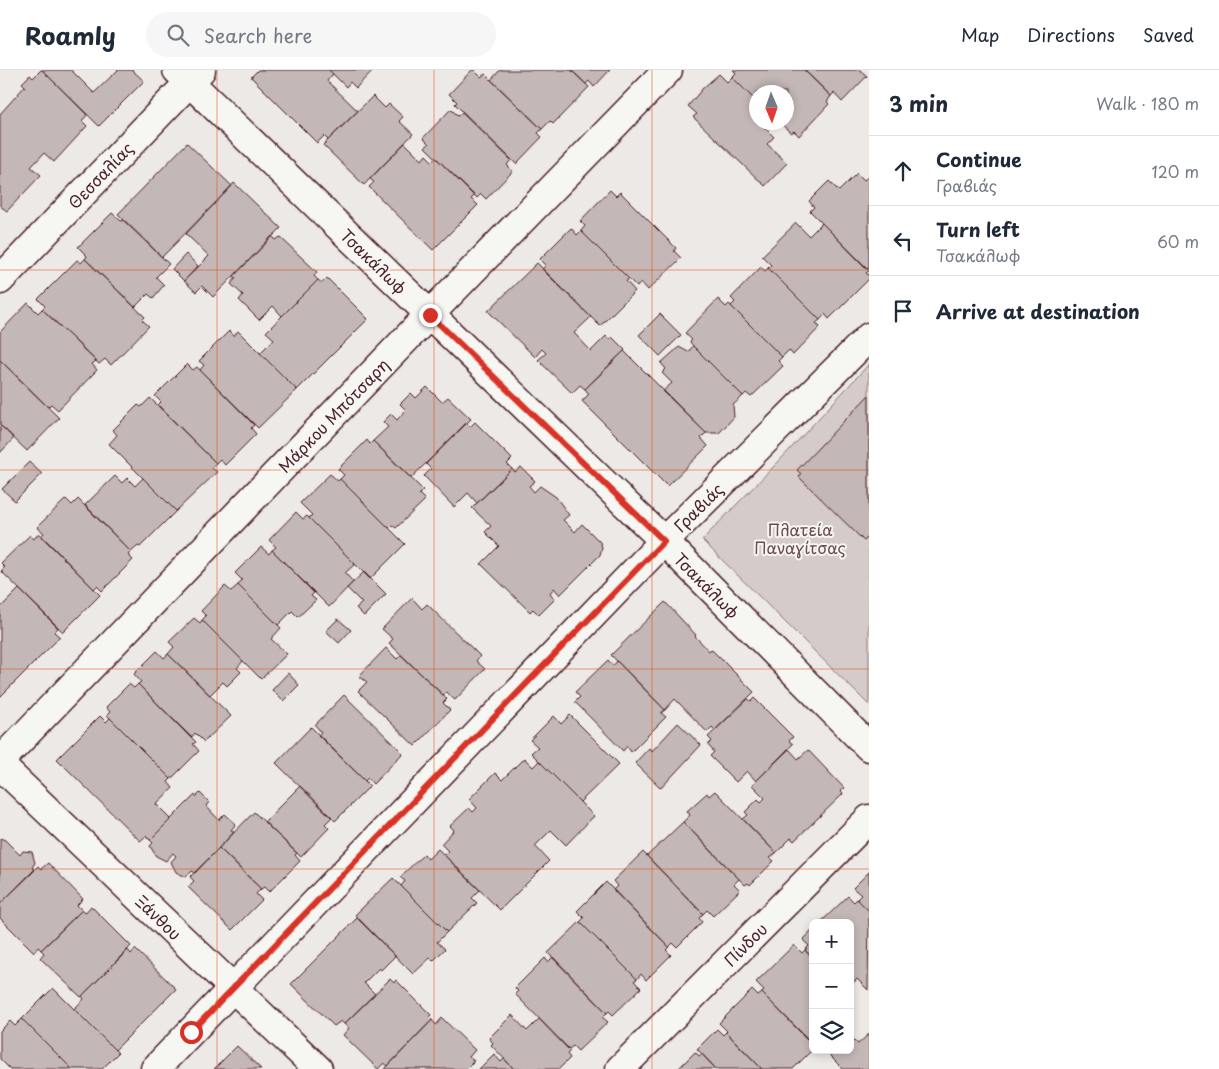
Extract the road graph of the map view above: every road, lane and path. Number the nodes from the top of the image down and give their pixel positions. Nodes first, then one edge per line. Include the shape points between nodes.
1 (668, 70) edge
2 (189, 74) edge
3 (0, 280) edge
4 (430, 315) junction
5 (869, 337) edge
6 (664, 541) junction
7 (869, 747) edge
8 (0, 763) edge
9 (869, 819) edge
10 (233, 988) junction
11 (155, 1069) edge
12 (318, 1069) edge
13 (620, 1069) edge

1 - 4 street, Μάρκου Μπότσαρη
2 - 3 street, Θεσσαλίας
2 - 4 street, Τσακάλωφ
4 - 6 street, Τσακάλωφ
4 - 8 street, Μάρκου Μπότσαρη
5 - 6 street, Γραβιάς
6 - 7 street, Τσακάλωφ
6 - 10 street, Γραβιάς
8 - 10 street, Ξάνθου
9 - 13 street, Πίνδου
10 - 11 street, Γραβιάς
10 - 12 street, Ξάνθου

